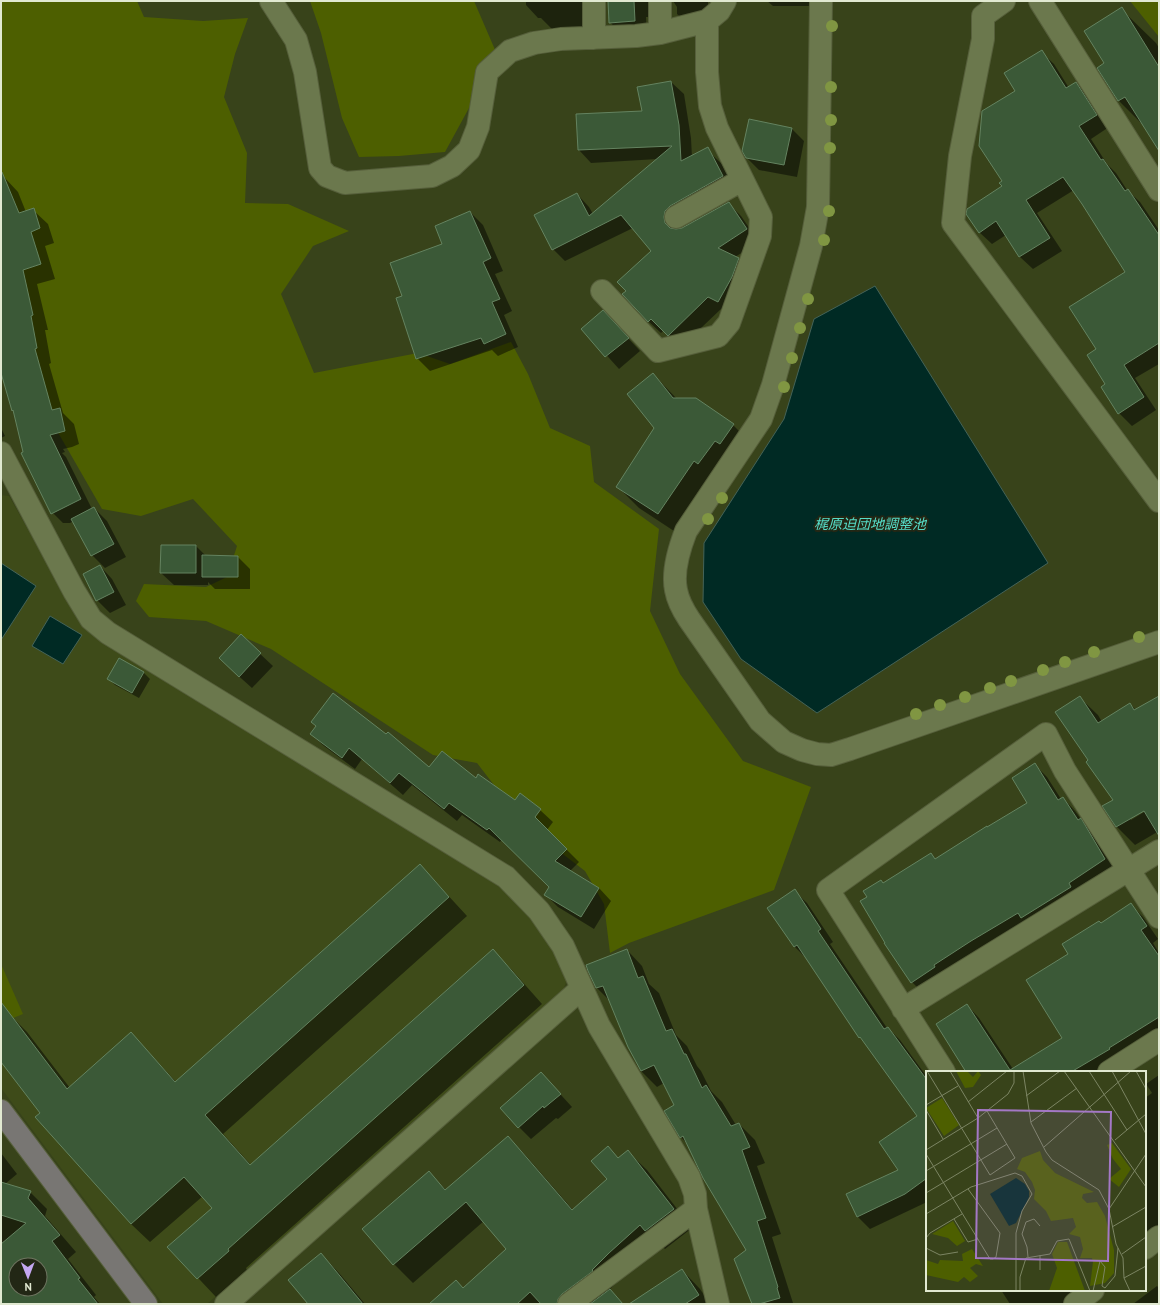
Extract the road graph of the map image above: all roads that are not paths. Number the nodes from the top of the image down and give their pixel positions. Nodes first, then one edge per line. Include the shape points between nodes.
1 (271, 1) edge
2 (594, 1) edge
3 (660, 1) edge
4 (725, 1) edge
5 (821, 1) edge
6 (1004, 1) edge
7 (1040, 1) edge
8 (707, 20) junction
9 (660, 33) junction
10 (594, 38) junction
11 (1153, 167) edge
12 (742, 180) junction
13 (1159, 190) edge
14 (676, 217) dead end
15 (602, 291) dead end
16 (1, 453) edge
17 (1159, 501) edge
18 (1159, 642) edge
19 (1159, 851) edge
20 (1129, 870) junction
21 (1159, 917) edge
22 (582, 988) junction
23 (903, 1009) junction
24 (1159, 1040) edge
25 (943, 1071) edge
26 (1111, 1071) edge
27 (1, 1111) edge
28 (696, 1209) junction
29 (1159, 1237) edge
30 (1146, 1247) edge
31 (146, 1304) edge
32 (226, 1304) edge
33 (569, 1304) edge
34 (718, 1304) edge

1 - 10 street via 296,40 305,72 320,168 327,176 345,183 432,176 452,166 469,150 478,127 487,72 510,51 534,43
2 - 10 street
3 - 9 street
4 - 8 street via 719,11
5 - 18 street via 818,207 811,246 773,385 761,419 686,531 676,571 676,589 680,604 760,721 784,742 817,754 831,755 850,750
6 - 17 street via 983,16 983,39 960,156 953,223
7 - 11 street
8 - 9 street
8 - 12 street via 710,106 717,128
9 - 10 street
11 - 13 street
12 - 14 street
12 - 15 street via 761,217 760,236 728,323 718,336 658,351
16 - 22 street via 91,619 114,637 506,877 539,911 563,946
19 - 20 street
20 - 21 street
20 - 23 street
20 - 23 street via 1066,772 1046,734 828,890
22 - 28 street via 599,1026 689,1177 695,1194
22 - 32 street
23 - 25 street
24 - 26 street
27 - 31 street
28 - 33 street
28 - 34 street
29 - 30 street

